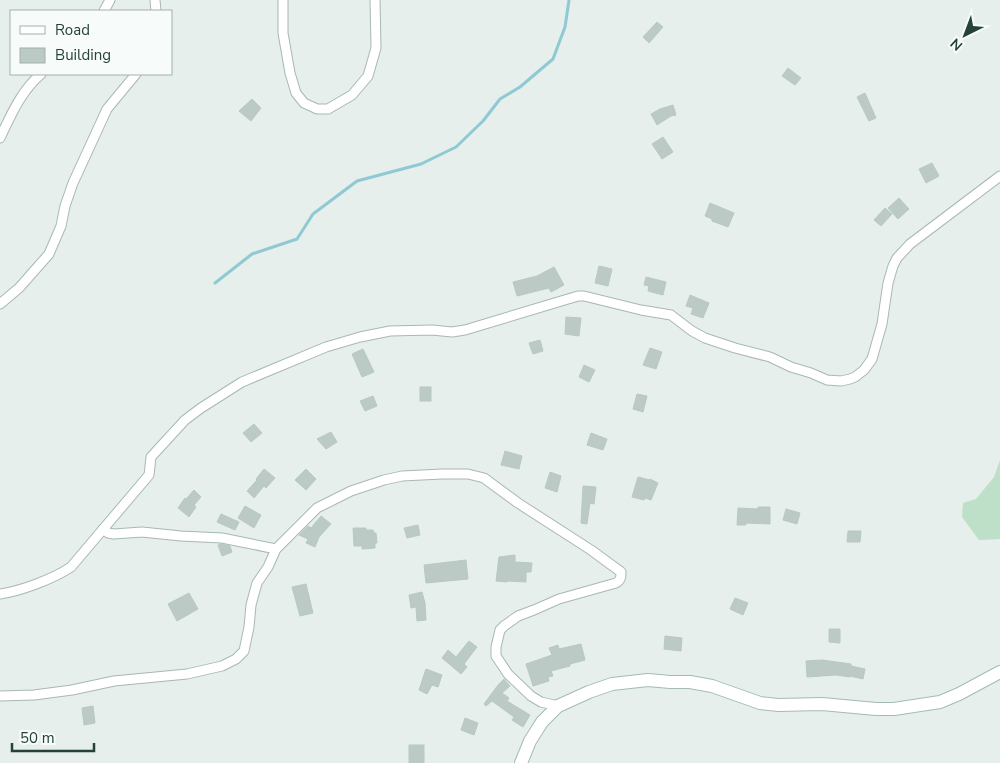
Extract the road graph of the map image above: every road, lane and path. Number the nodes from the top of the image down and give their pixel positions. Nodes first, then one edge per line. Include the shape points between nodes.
1 (284, 0) edge
2 (375, 0) edge
3 (40, 75) edge
4 (135, 75) edge
5 (0, 138) edge
6 (1000, 176) edge
7 (0, 304) edge
8 (103, 529) junction
9 (276, 549) junction
10 (0, 594) edge
11 (1000, 672) edge
12 (0, 696) edge
13 (558, 706) junction
14 (521, 763) edge

1 - 2 street via 283,33 296,94 304,103 317,109 328,109 352,95 368,76 376,48
3 - 5 street via 16,104
4 - 7 street via 107,109 73,182 61,226 49,254
6 - 8 street via 910,244 897,258 888,283 882,324 872,359 855,377 842,381 827,380 705,338 671,315 584,296 465,330 390,331 360,337 326,347 242,382 201,408 185,420 151,457 150,475
8 - 9 street via 114,534 148,532 222,538
8 - 10 street via 69,569
9 - 12 street via 257,583 244,651 236,659 222,666 187,674 114,681 34,695
9 - 13 street via 316,508 366,486 402,476 468,474 484,478 621,572 616,583 559,599 518,616 500,630 496,656 508,674 536,699
11 - 13 main road via 940,702 894,709 760,703 712,686 648,680 612,684
13 - 14 main road via 542,722

